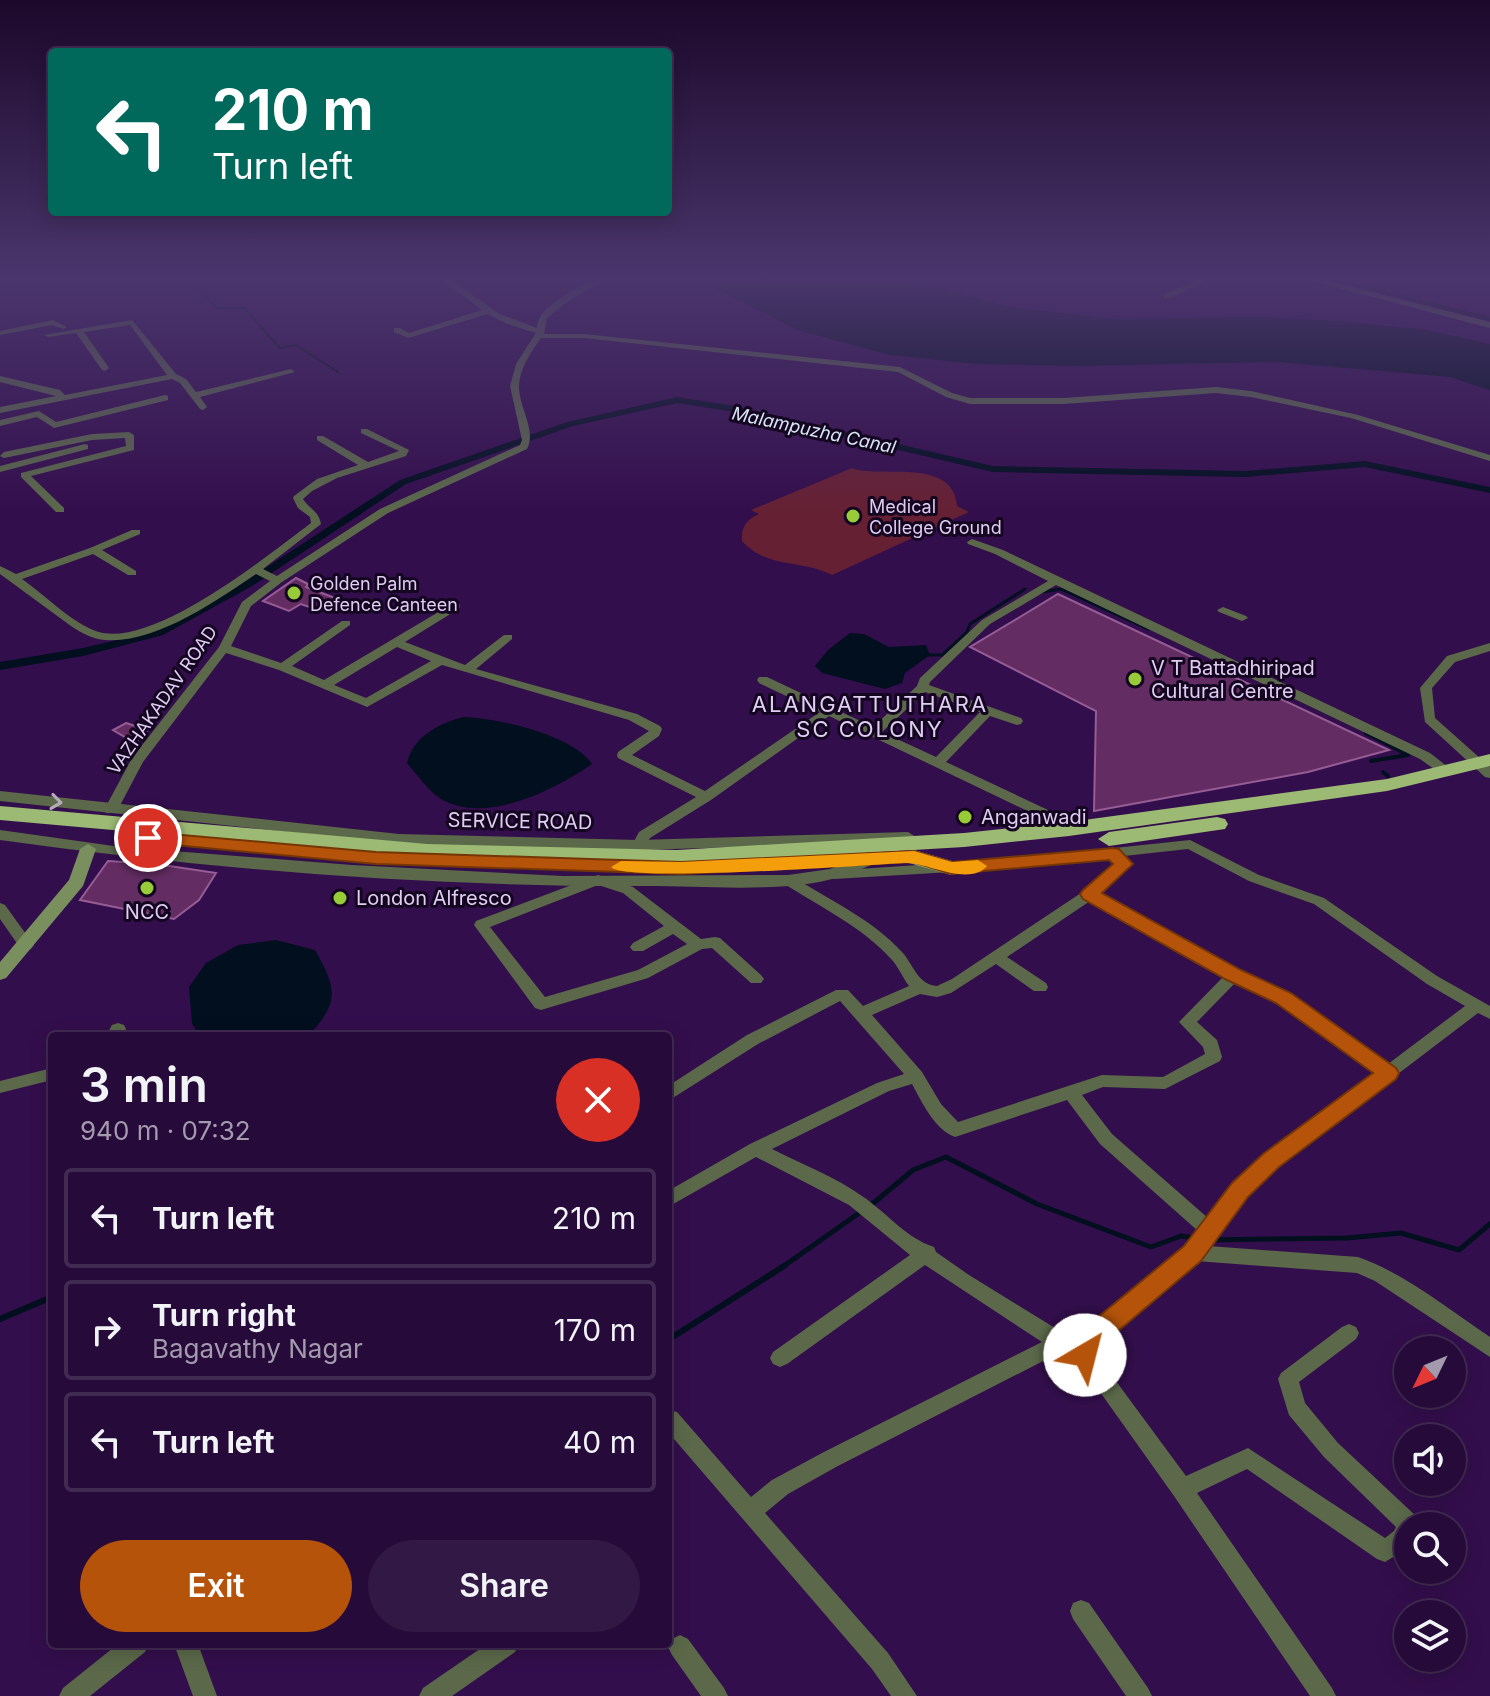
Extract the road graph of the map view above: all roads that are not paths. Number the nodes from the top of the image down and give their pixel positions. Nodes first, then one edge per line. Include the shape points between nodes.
1 (96, 355) edge
2 (157, 355) edge
3 (525, 355) edge
4 (767, 355) edge
5 (105, 368) dead end
6 (291, 372) dead end
7 (173, 376) junction
8 (0, 379) edge
9 (196, 395) junction
10 (63, 398) junction
11 (165, 398) dead end
12 (203, 407) dead end
13 (0, 410) edge
14 (0, 423) edge
15 (364, 431) dead end
16 (320, 438) dead end
17 (93, 444) dead end
18 (2, 452) edge
19 (1490, 458) edge
20 (366, 465) junction
21 (13, 466) junction
22 (0, 469) edge
23 (24, 475) junction
24 (60, 510) dead end
25 (136, 532) dead end
26 (972, 542) dead end
27 (94, 550) junction
28 (0, 569) edge
29 (255, 570) junction
30 (132, 573) dead end
31 (15, 578) junction
32 (278, 580) junction
33 (1056, 581) junction
34 (456, 606) dead end
35 (1223, 610) dead end
36 (1242, 618) dead end
37 (346, 623) dead end
38 (508, 637) dead end
39 (396, 643) junction
40 (1490, 647) edge
41 (224, 648) junction
42 (441, 660) junction
43 (283, 667) junction
44 (467, 670) junction
45 (763, 680) dead end
46 (325, 685) junction
47 (923, 687) junction
48 (830, 710) junction
49 (988, 711) junction
50 (1017, 721) dead end
51 (875, 732) junction
52 (938, 762) junction
53 (1487, 768) edge
54 (1446, 771) junction
55 (0, 796) edge
56 (706, 797) junction
57 (111, 810) junction
58 (0, 813) edge
59 (0, 823) edge
60 (1069, 829) junction
61 (1040, 832) junction
62 (0, 835) edge
63 (639, 845) junction
64 (88, 849) junction
65 (1113, 853) junction
66 (914, 857) junction
67 (870, 859) junction
68 (951, 868) junction
69 (833, 874) junction
70 (598, 880) junction
71 (788, 880) junction
72 (1089, 894) junction
73 (2, 916) edge
74 (674, 927) junction
75 (26, 945) junction
76 (698, 945) junction
77 (638, 947) dead end
78 (998, 958) junction
79 (0, 974) edge
80 (1234, 975) junction
81 (756, 979) dead end
82 (1040, 987) dead end
83 (920, 988) junction
84 (1483, 1010) edge
85 (861, 1013) junction
86 (1388, 1073) junction
87 (48, 1075) edge
88 (916, 1076) junction
89 (0, 1087) edge
90 (672, 1091) edge
91 (1071, 1092) junction
92 (756, 1149) junction
93 (672, 1198) edge
94 (1201, 1240) junction
95 (927, 1253) junction
96 (1349, 1333) dead end
97 (1490, 1348) edge
98 (1077, 1351) junction
99 (780, 1358) dead end
100 (672, 1421) edge
101 (1182, 1489) junction
102 (750, 1512) junction
103 (1081, 1611) dead end
104 (680, 1647) dead end
105 (132, 1648) edge
106 (187, 1648) edge
107 (501, 1648) edge
108 (71, 1696) edge
109 (205, 1696) edge
110 (431, 1696) edge
111 (716, 1696) edge
112 (905, 1696) edge
113 (1140, 1696) edge
114 (1324, 1696) edge

1 - 5 street
2 - 7 street
3 - 32 street, VAZHAKADAV ROAD via 513,388 524,447 384,511
4 - 19 street via 900,370 970,401 1236,391 1378,423
6 - 9 street
7 - 9 street
7 - 10 street
8 - 10 street via 57,392
9 - 12 street
10 - 13 street
11 - 14 street via 54,425 39,414
15 - 20 street via 404,450
16 - 20 street
17 - 21 street
18 - 21 street
18 - 23 street via 129,435 131,448
20 - 29 street via 305,490 298,498 316,524
21 - 22 street
21 - 23 street
23 - 24 street
25 - 27 street
26 - 33 street
27 - 30 street
27 - 31 street
28 - 31 street
29 - 31 street via 203,605 130,634 96,635
29 - 32 street
32 - 41 street, VAZHAKADAV ROAD via 246,604
33 - 47 street via 986,622
33 - 54 street via 1425,756
34 - 39 street
35 - 36 street
37 - 43 street
38 - 44 street
39 - 42 street
39 - 46 street
40 - 53 street via 1451,659 1426,688 1429,719
41 - 43 street
41 - 57 street, VAZHAKADAV ROAD via 137,761
42 - 44 street
42 - 46 street via 367,703
43 - 46 street
44 - 56 street via 649,723 655,733 623,755
45 - 48 street
47 - 49 street
47 - 51 street
48 - 51 street
48 - 56 street
49 - 50 street
49 - 52 street
51 - 52 street
52 - 60 street
53 - 54 highway
53 - 66 highway via 1368,802 1170,831
54 - 60 highway via 1387,785
55 -> 57 street, SERVICE ROAD
56 - 63 street via 644,835
57 - 63 street, SERVICE ROAD via 399,839
58 - 61 highway via 427,851 677,857
59 - 67 highway via 463,863 681,868
60 - 61 highway
61 - 63 street, SERVICE ROAD via 1006,829
62 - 64 street
64 - 70 street via 352,870
64 - 75 main road via 77,882
65 - 68 street
65 - 72 street via 1124,864
65 - 84 street via 1190,844 1254,878 1319,901
66 - 67 highway
66 - 68 highway
67 - 69 street
68 - 69 street
69 - 71 street
70 - 71 street
70 - 74 street via 628,890
70 - 76 street via 481,925 541,1004 643,974
71 - 83 street via 860,925 897,956
72 - 78 street
72 - 80 street
73 - 75 street
74 - 76 street
74 - 77 street
75 - 79 main road
76 - 81 street via 715,942
78 - 82 street
78 - 83 street via 947,989
80 - 86 street via 1283,998
80 - 91 street via 1187,1022 1211,1044 1214,1057 1165,1083 1102,1081
83 - 85 street
84 - 86 street
85 - 88 street
85 - 90 street via 842,994 741,1045
86 - 94 street via 1271,1161
87 - 89 street
88 - 91 street via 955,1130
88 - 92 street
91 - 94 street via 1106,1139
92 - 93 street
92 - 95 street via 855,1200
94 - 97 street via 1358,1265 1382,1275
94 - 98 street
95 - 98 street via 962,1281
95 - 99 street
96 - 101 street via 1288,1379 1305,1419 1408,1524 1402,1539 1385,1551 1248,1458
98 - 101 street
98 - 102 street via 1047,1349 865,1440 780,1487
100 - 102 street
101 - 114 street
102 - 112 street
103 - 113 street
104 - 111 street
105 - 108 street
106 - 109 street
107 - 110 street

